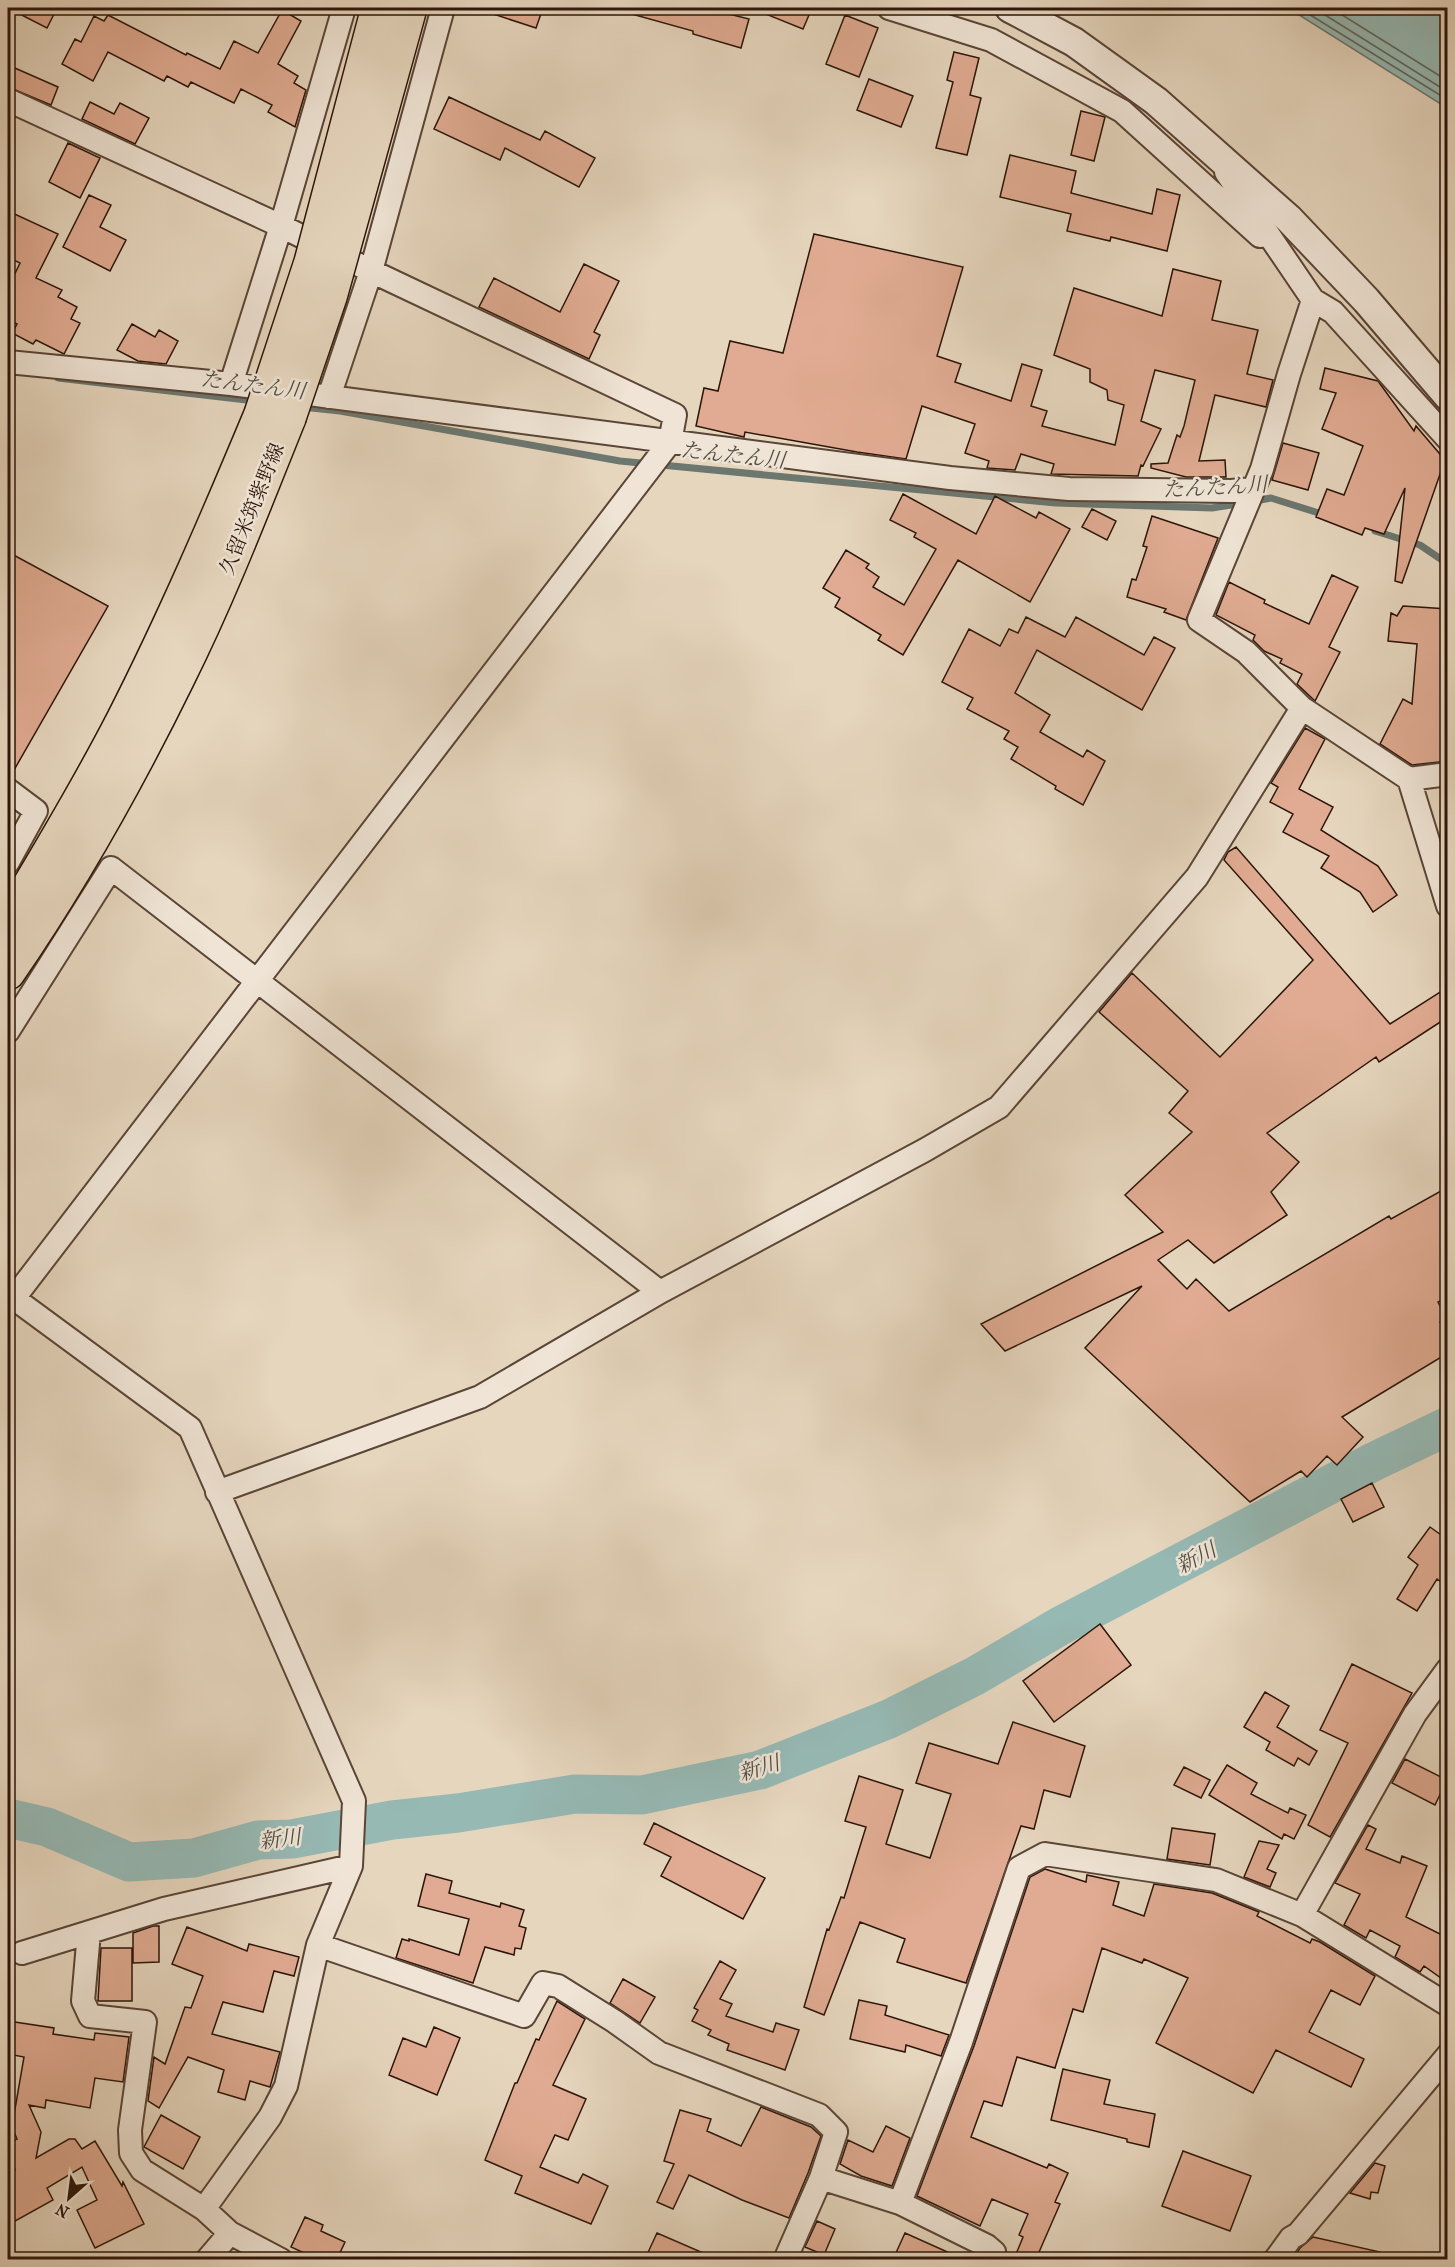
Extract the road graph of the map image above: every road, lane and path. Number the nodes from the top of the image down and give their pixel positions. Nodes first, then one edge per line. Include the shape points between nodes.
1 (344, 8) edge
2 (378, 8) edge
3 (410, 8) edge
4 (443, 8) edge
5 (889, 8) edge
6 (1010, 8) edge
7 (8, 100) edge
8 (1209, 148) junction
9 (281, 226) junction
10 (1286, 258) junction
11 (371, 271) junction
12 (1313, 300) junction
13 (8, 362) edge
14 (231, 384) junction
15 (1448, 396) edge
16 (329, 398) junction
17 (275, 416) junction
18 (1448, 439) edge
19 (670, 442) junction
20 (1254, 489) junction
21 (1302, 708) junction
22 (1448, 774) edge
23 (1409, 778) junction
24 (8, 790) edge
25 (8, 862) edge
26 (1448, 906) edge
27 (8, 921) edge
28 (8, 973) edge
29 (256, 981) junction
30 (8, 1031) edge
31 (660, 1292) junction
32 (11, 1296) edge
33 (217, 1492) junction
34 (1448, 1669) edge
35 (351, 1866) junction
36 (1302, 1914) junction
37 (89, 1932) junction
38 (318, 1945) junction
39 (22, 1953) dead end
40 (1448, 2005) edge
41 (1448, 2055) edge
42 (821, 2178) junction
43 (900, 2203) junction
44 (204, 2209) junction
45 (230, 2234) junction
46 (207, 2259) edge
47 (281, 2259) edge
48 (785, 2259) edge
49 (992, 2259) edge
50 (1275, 2259) edge

1 - 9 street
2 - 17 main road, 久留米筑紫野線, bridge
3 - 17 main road, 久留米筑紫野線, bridge via 330,297
4 - 11 street
5 - 10 street via 991,40 1122,111
6 - 8 street via 1074,42 1156,101
7 - 9 street
8 - 10 street
8 - 15 street via 1289,219 1366,300
9 - 11 street
9 - 14 street
10 - 12 street
11 - 16 street
11 - 19 street via 675,415
12 - 18 street via 1333,312
12 - 20 street
13 - 14 street
14 - 16 street
16 - 19 street
17 - 27 main road, 久留米筑紫野線 via 123,721
17 - 28 main road, 久留米筑紫野線 via 235,552 179,677 69,880
19 - 20 street via 1069,489
19 - 29 street
20 - 21 street via 1199,620 1246,652
21 - 23 street
21 - 31 street via 1197,877 999,1107
22 - 23 street
23 - 26 street
24 - 25 street via 36,811
29 - 30 street via 111,868
29 - 31 street
29 - 32 street
31 - 33 street via 480,1396
32 - 33 street via 190,1428
33 - 35 street via 354,1802
34 - 36 street via 1415,1714
35 - 37 street via 164,1909
35 - 38 street
36 - 40 street
36 - 43 street via 1216,1880 1045,1854 1019,1868 961,2042
37 - 39 street
37 - 44 street via 83,2001 90,2016 145,2022 130,2130 131,2153 142,2170
38 - 42 street via 524,2016 543,1983 558,1986 659,2053 819,2115 837,2132
38 - 44 street via 286,2086 270,2117
41 - 50 street
42 - 43 street
42 - 48 street
43 - 49 street via 987,2246 994,2252
44 - 45 street
45 - 46 street
45 - 47 street

